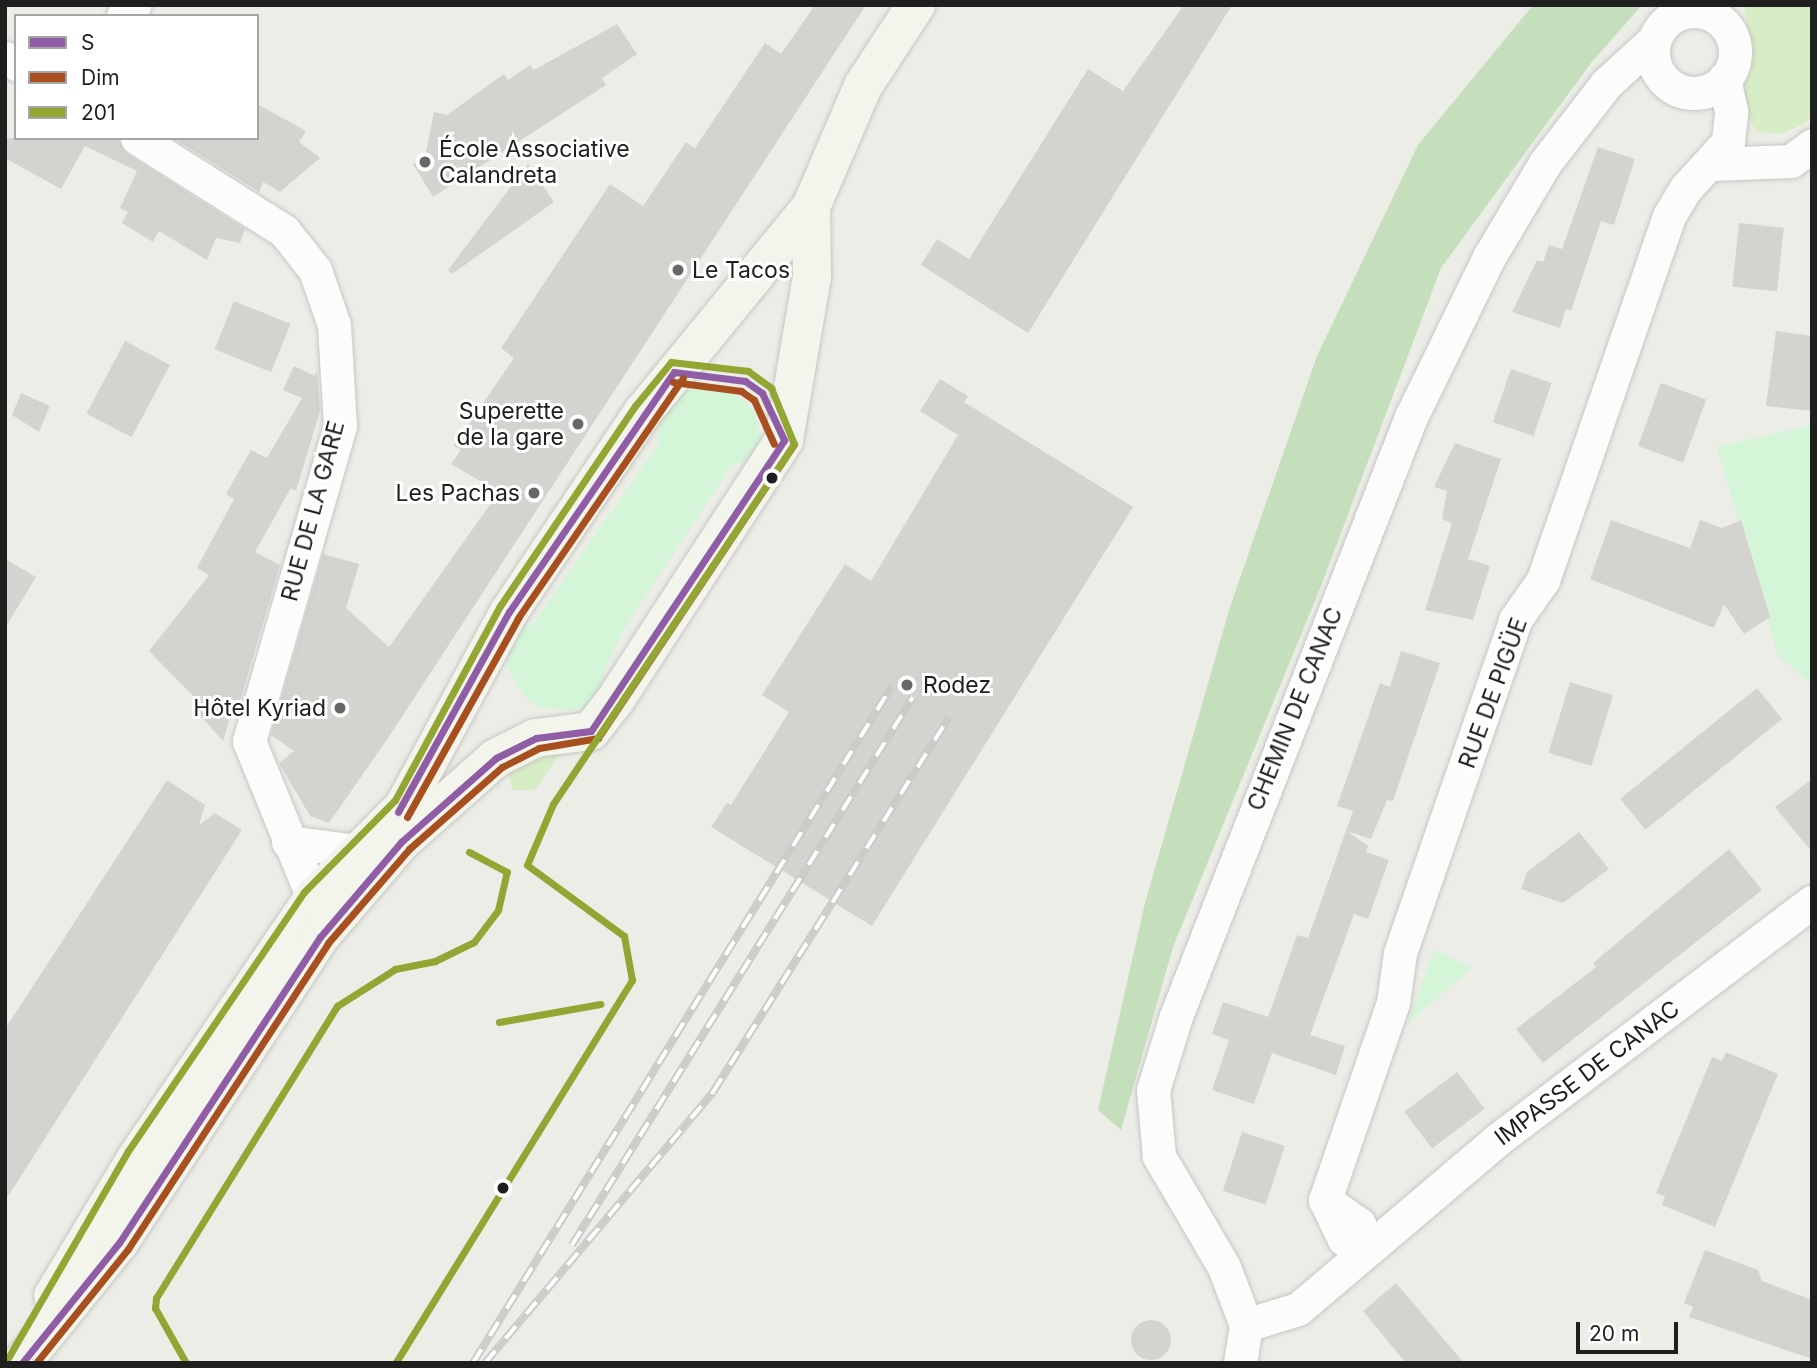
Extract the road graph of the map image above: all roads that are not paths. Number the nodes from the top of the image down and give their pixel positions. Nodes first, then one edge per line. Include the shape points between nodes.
1 (916, 5) edge
2 (1686, 9) edge
3 (1722, 13) edge
4 (1654, 40) junction
5 (1658, 74) junction
6 (1606, 84) junction
7 (1713, 86) junction
8 (140, 140) edge
9 (1812, 145) edge
10 (1712, 164) junction
11 (811, 207) junction
12 (288, 842) junction
13 (357, 851) junction
14 (313, 898) junction
15 (1812, 902) edge
16 (1367, 1249) junction
17 (1245, 1325) junction
18 (19, 1363) edge
19 (1240, 1363) edge

1 - 11 main road via 863,86
2 - 3 street
2 - 4 street via 1670,18
3 - 7 street via 1734,42
4 - 5 street
4 - 6 street, CHEMIN DE CANAC
5 - 6 street
5 - 7 street via 1677,90
6 - 17 street, CHEMIN DE CANAC via 1545,163 1489,257 1411,417 1264,785 1153,1090 1159,1156 1224,1267
7 - 10 street
8 - 12 street, RUE DE LA GARE via 284,231 315,270 334,325 340,426 249,741
9 - 10 street via 1791,161
10 - 16 street, RUE DE PIGÜE via 1685,188 1669,216 1543,580 1515,620 1400,953 1393,1003 1325,1200 1359,1224
11 - 13 main road via 643,412 509,612 404,806
11 - 18 main road via 812,276 784,440 614,702 591,732 536,738 496,758 401,842 320,937 119,1243
12 - 13 street
12 - 14 street, RUE DE LA GARE
13 - 14 main road
14 - 18 main road via 130,1169
15 - 16 street, IMPASSE DE CANAC via 1497,1140
16 - 17 street via 1298,1309
17 - 19 street, CHEMIN DE CANAC

